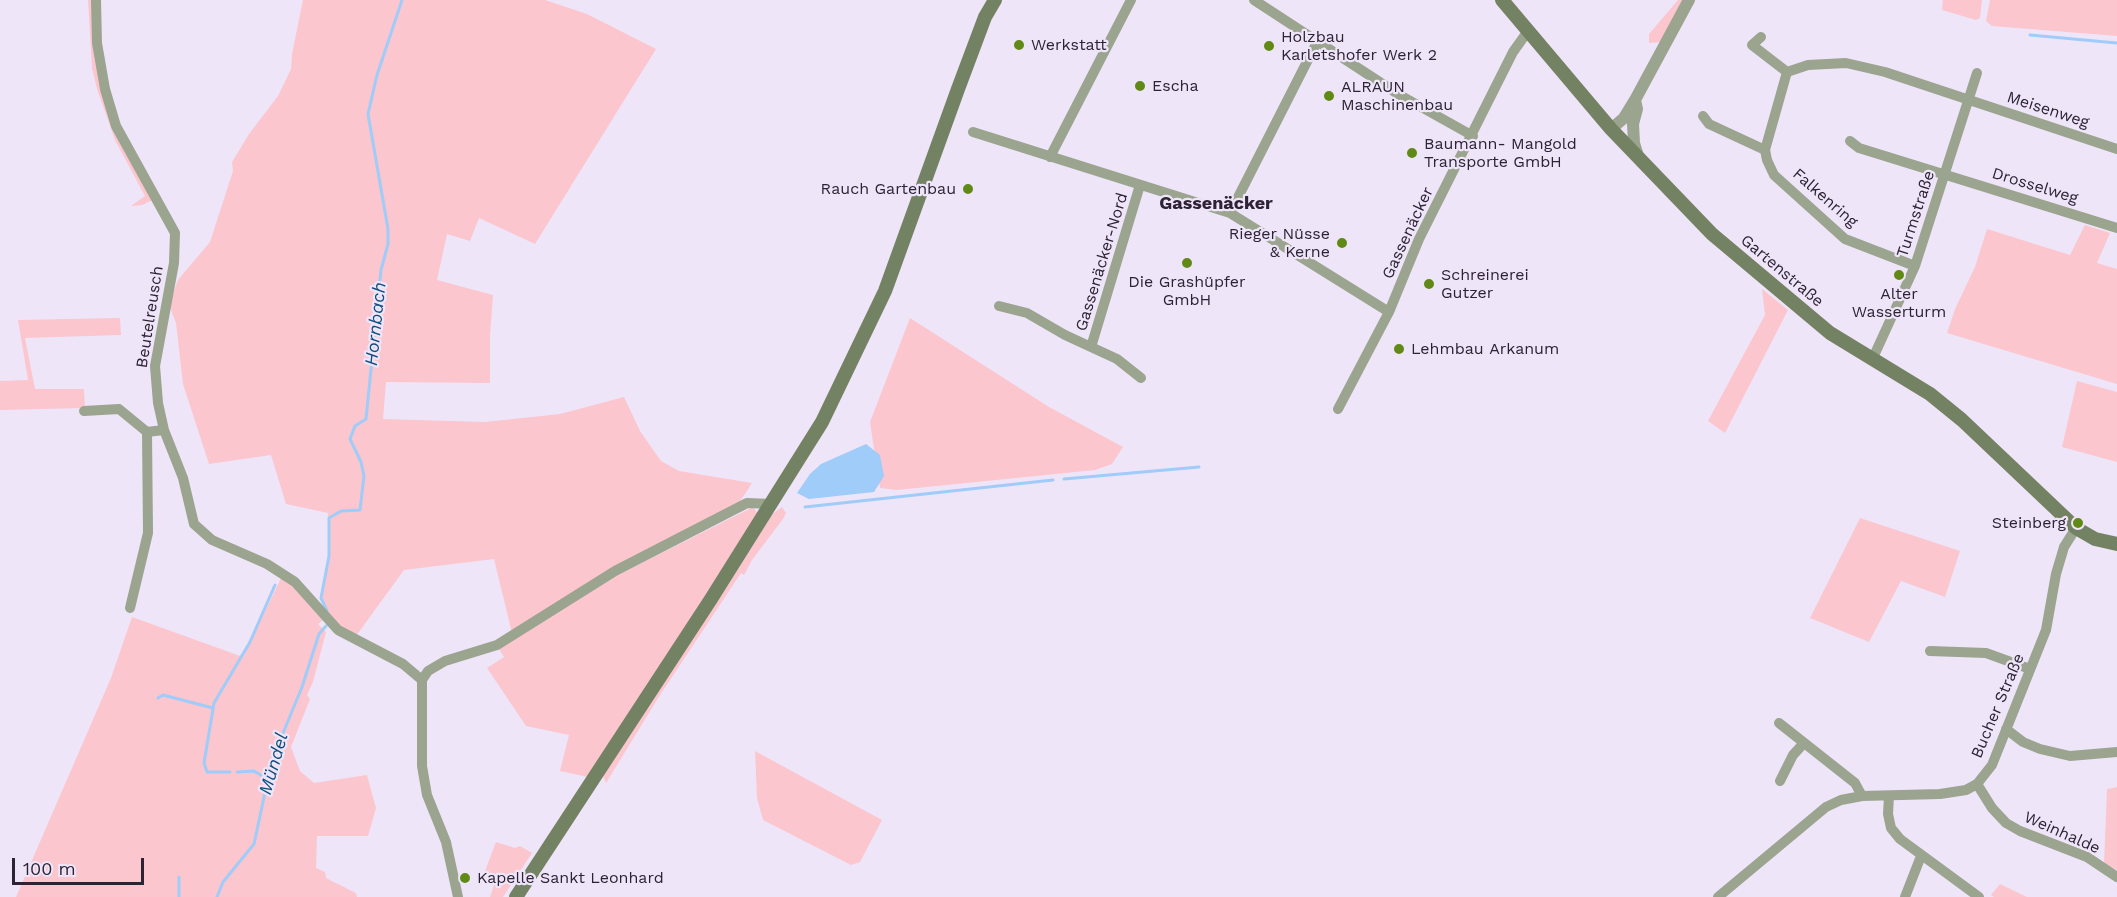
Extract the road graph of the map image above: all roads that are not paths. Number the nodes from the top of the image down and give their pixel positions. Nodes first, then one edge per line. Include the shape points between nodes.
1 (96, 0) edge
2 (995, 0) edge
3 (1131, 0) edge
4 (1254, 0) edge
5 (1502, 0) edge
6 (1689, 0) edge
7 (1528, 31) junction
8 (1761, 36) dead end
9 (1317, 42) junction
10 (1787, 72) junction
11 (1977, 74) dead end
12 (1969, 99) junction
13 (1635, 100) junction
14 (1703, 116) dead end
15 (1611, 129) junction
16 (973, 132) dead end
17 (1473, 136) junction
18 (1850, 141) dead end
19 (2117, 149) edge
20 (1765, 150) junction
21 (1050, 157) junction
22 (1639, 160) junction
23 (1945, 174) junction
24 (1140, 185) junction
25 (1230, 213) junction
26 (2117, 228) edge
27 (1915, 266) junction
28 (999, 306) dead end
29 (1389, 312) junction
30 (1091, 347) junction
31 (1872, 360) junction
32 (1141, 378) dead end
33 (1338, 409) dead end
34 (84, 411) dead end
35 (164, 430) junction
36 (147, 432) junction
37 (772, 504) junction
38 (2076, 528) junction
39 (2117, 544) edge
40 (130, 608) dead end
41 (1930, 651) dead end
42 (2030, 669) junction
43 (422, 680) junction
44 (1779, 723) dead end
45 (2006, 729) junction
46 (1804, 743) junction
47 (2117, 752) edge
48 (1780, 781) dead end
49 (1977, 784) junction
50 (1862, 796) junction
51 (1889, 796) junction
52 (1921, 856) junction
53 (2117, 877) edge
54 (458, 897) edge
55 (516, 897) edge
56 (1718, 897) edge
57 (1905, 897) edge
58 (1979, 897) edge

1 - 35 street, Beutelreusch via 97,43 116,126 175,233 174,263 155,366
2 - 37 main road via 985,17 867,332 822,423
3 - 21 street
4 - 9 street
5 - 7 main road, Gartenstraße
6 - 13 street
7 - 15 main road, Gartenstraße
7 - 17 street, Gassenäcker via 1513,52
8 - 10 street via 1752,45
9 - 17 street
9 - 25 street
10 - 12 street via 1808,65 1846,63
10 - 20 street
11 - 12 street, Turmstraße
12 - 19 street, Meisenweg
12 - 23 street, Turmstraße
13 - 15 street via 1624,118
13 - 22 street via 1634,143
14 - 20 street via 1709,124
15 - 22 main road, Gartenstraße
16 - 21 street
17 - 29 street, Gassenäcker via 1419,239
18 - 23 street, Drosselweg via 1859,148
20 - 27 street, Falkenring via 1774,175 1845,238
21 - 24 street
22 - 31 main road, Gartenstraße via 1712,234 1830,333
23 - 26 street, Drosselweg
23 - 27 street, Turmstraße
24 - 25 street
24 - 30 street, Gassenäcker-Nord
25 - 29 street
27 - 31 street, Turmstraße
28 - 30 street, Gassenäcker-Nord via 1027,313
29 - 33 street, Gassenäcker
30 - 32 street, Gassenäcker-Nord via 1117,359
31 - 38 main road, Gartenstraße via 1930,394 1962,420
34 - 36 street via 119,409
35 - 36 street
35 - 43 street, Beutelreusch via 183,478 194,524 212,540 267,564 295,582 338,630 403,664
36 - 40 street via 148,533
37 - 43 street via 747,504 649,552 497,645 445,661 428,671
37 - 55 main road
38 - 39 main road, Gartenstraße via 2095,539
38 - 42 street, Bucher Straße via 2064,547 2046,630
41 - 42 street via 1986,653
42 - 45 street, Bucher Straße
43 - 54 street via 422,766 427,795 446,842
44 - 46 street
45 - 47 street via 2040,749 2070,756
45 - 49 street, Bucher Straße via 1992,765
46 - 48 street
46 - 50 street via 1855,783
49 - 51 street, Bucher Straße via 1940,794
49 - 53 street, Weinhalde via 2006,823 2087,857
50 - 51 street, Bucher Straße
50 - 56 street, Bucher Straße via 1826,807
51 - 52 street via 1892,828
52 - 57 street
52 - 58 street

